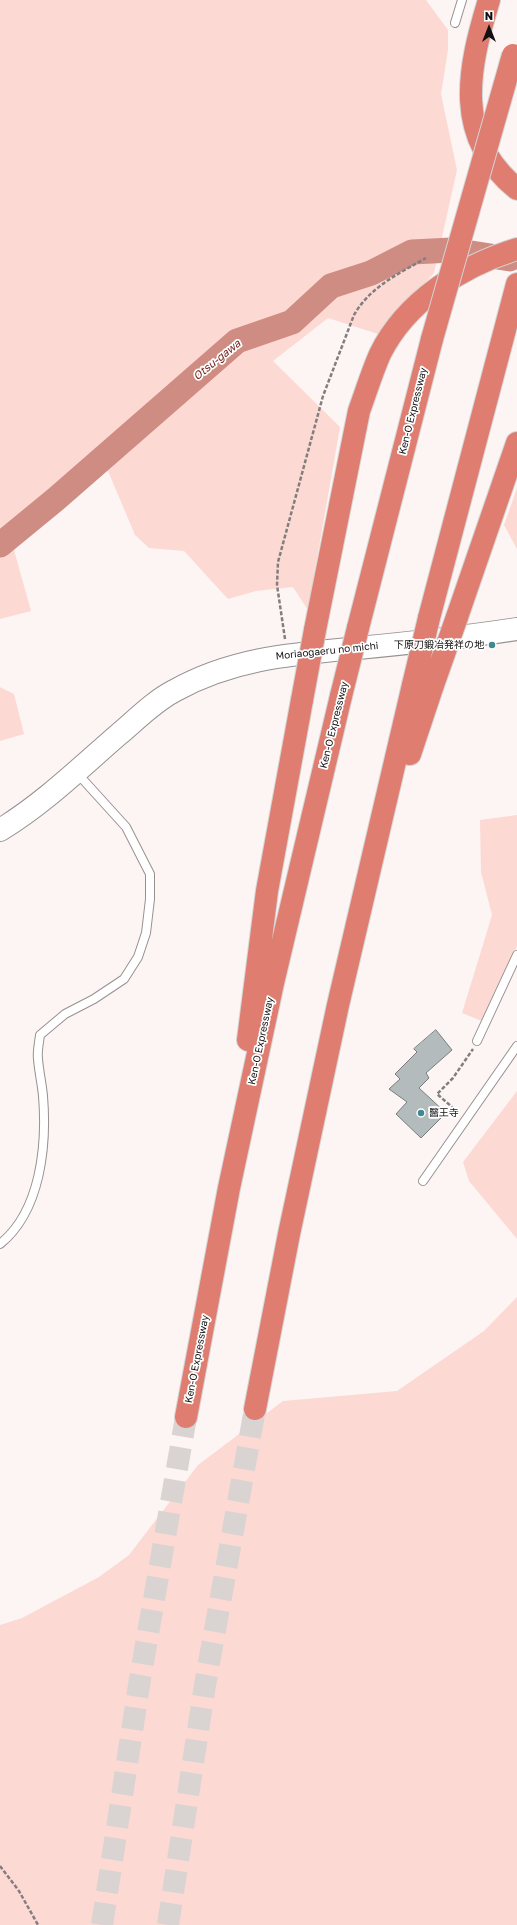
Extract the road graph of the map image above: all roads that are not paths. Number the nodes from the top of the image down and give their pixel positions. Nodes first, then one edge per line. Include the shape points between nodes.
1 (462, 0) edge
2 (489, 0) edge
3 (455, 23) dead end
4 (515, 49) edge
5 (517, 189) edge
6 (517, 249) edge
7 (517, 284) edge
8 (517, 443) edge
9 (517, 629) edge
10 (423, 685) junction
11 (76, 772) junction
12 (0, 830) edge
13 (517, 955) edge
14 (477, 1041) dead end
15 (517, 1046) edge
16 (423, 1181) dead end
17 (229, 1188) junction
18 (0, 1244) edge
19 (255, 1409) tunnel mouth
20 (186, 1417) tunnel mouth

1 - 3 lane
2 - 5 highway via 472,65 472,112 477,134 490,161 501,176
4 - 17 highway, Ken-O Expressway, bridge via 432,338 358,628 273,983
6 - 17 highway, bridge via 460,273 410,312 394,331 381,353 359,411 267,891
7 - 10 highway, bridge via 429,618
8 - 10 highway, bridge via 457,617
9 - 11 street, Moriaogaeru no michi via 288,654 235,665 207,674 174,691 148,709
10 - 19 highway via 338,1005
11 - 12 street, Moriaogaeru no michi
11 - 18 lane via 126,827 150,874 146,933 138,957 124,979 66,1014 40,1035 37,1058 44,1116 41,1168 29,1204 9,1236
13 - 14 lane
15 - 16 lane
17 - 20 highway, Ken-O Expressway

